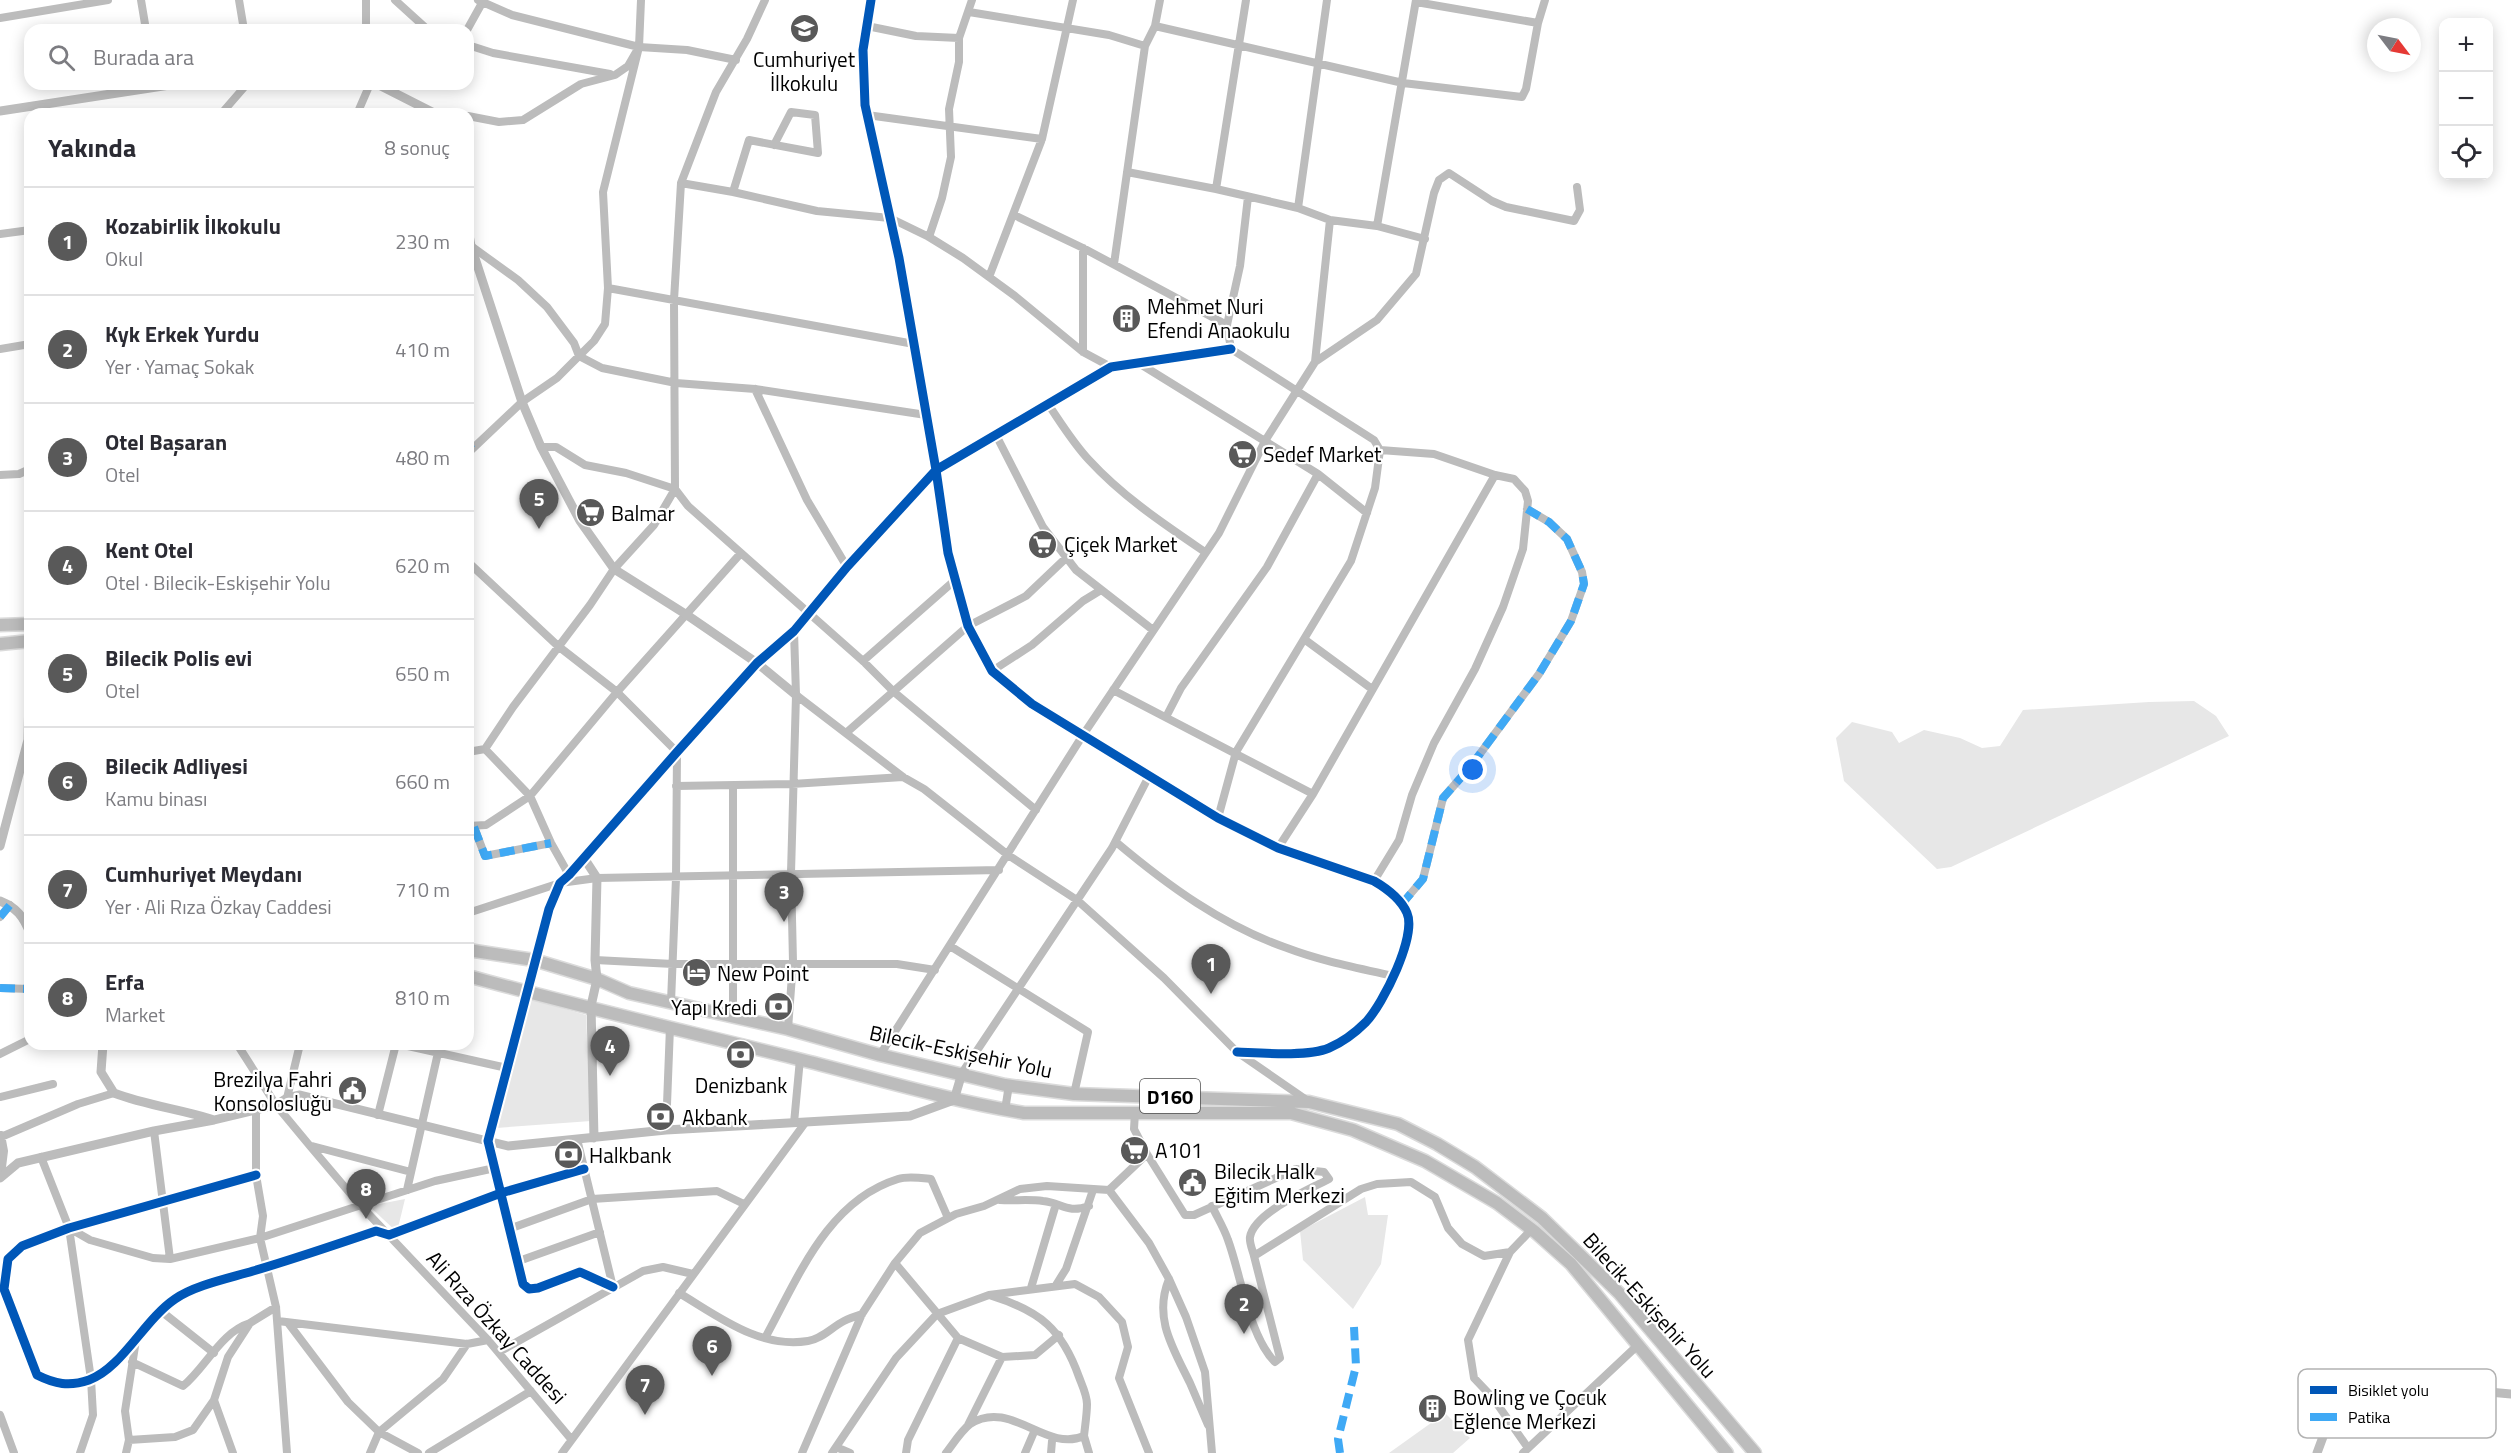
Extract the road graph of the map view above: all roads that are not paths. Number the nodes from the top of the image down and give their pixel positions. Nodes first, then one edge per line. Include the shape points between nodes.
1 (50, 0) edge
2 (108, 0) edge
3 (141, 0) edge
4 (239, 0) edge
5 (366, 0) edge
6 (395, 0) edge
7 (641, 0) edge
8 (765, 0) edge
9 (871, 0) edge
10 (972, 0) edge
11 (1073, 0) edge
12 (1160, 0) edge
13 (1246, 0) edge
14 (1327, 0) edge
15 (1545, 0) edge
16 (481, 1) edge
17 (1416, 1) edge
18 (51, 9) junction
19 (969, 12) junction
20 (0, 18) edge
21 (1538, 23) junction
22 (145, 24) edge
23 (243, 24) edge
24 (366, 24) edge
25 (421, 24) edge
26 (470, 24) edge
27 (867, 26) junction
28 (1155, 26) junction
29 (1068, 28) junction
30 (959, 38) junction
31 (1145, 46) junction
32 (1240, 46) junction
33 (474, 47) edge
34 (639, 47) junction
35 (735, 60) junction
36 (1318, 64) junction
37 (615, 75) junction
38 (1403, 83) junction
39 (131, 90) edge
40 (242, 90) edge
41 (367, 90) edge
42 (389, 90) edge
43 (226, 108) edge
44 (360, 108) edge
45 (426, 108) edge
46 (0, 111) edge
47 (867, 115) junction
48 (474, 117) edge
49 (951, 126) junction
50 (1042, 139) junction
51 (774, 145) junction
52 (1127, 172) junction
53 (681, 183) junction
54 (1577, 187) dead end
55 (1216, 189) junction
56 (734, 192) junction
57 (1248, 196) junction
58 (1298, 208) junction
59 (1014, 215) junction
60 (890, 218) junction
61 (1330, 220) junction
62 (1377, 226) junction
63 (24, 231) edge
64 (0, 234) edge
65 (929, 237) junction
66 (1425, 239) junction
67 (474, 248) edge
68 (1083, 248) junction
69 (474, 255) edge
70 (1114, 264) junction
71 (989, 276) junction
72 (608, 288) junction
73 (674, 300) junction
74 (1227, 325) junction
75 (914, 344) junction
76 (24, 345) edge
77 (1231, 349) junction
78 (0, 350) edge
79 (1083, 351) junction
80 (579, 356) junction
81 (1137, 362) junction
82 (1315, 362) junction
83 (1111, 367) junction
84 (676, 383) junction
85 (755, 389) junction
86 (1297, 392) junction
87 (522, 402) junction
88 (1048, 404) junction
89 (926, 415) junction
90 (996, 435) junction
91 (1266, 441) junction
92 (474, 445) edge
93 (541, 447) junction
94 (1380, 450) junction
95 (936, 470) junction
96 (24, 472) edge
97 (19, 474) junction
98 (1318, 474) junction
99 (0, 475) edge
100 (24, 475) edge
101 (1496, 475) junction
102 (675, 489) junction
103 (1527, 509) junction
104 (1367, 513) junction
105 (1205, 552) junction
106 (741, 553) junction
107 (1066, 558) junction
108 (847, 567) junction
109 (474, 568) edge
110 (614, 569) junction
111 (954, 581) junction
112 (1101, 590) junction
113 (808, 613) junction
114 (687, 615) junction
115 (24, 624) edge
116 (0, 625) edge
117 (968, 626) junction
118 (1154, 630) junction
119 (794, 631) junction
120 (1304, 639) junction
121 (24, 643) edge
122 (0, 644) edge
123 (558, 646) junction
124 (863, 661) junction
125 (757, 663) junction
126 (992, 671) junction
127 (1372, 689) junction
128 (1113, 690) junction
129 (617, 692) junction
130 (894, 692) junction
131 (796, 695) junction
132 (1166, 717) junction
133 (846, 733) junction
134 (1083, 735) junction
135 (485, 749) junction
136 (474, 751) edge
137 (677, 752) junction
138 (1236, 752) junction
139 (24, 755) edge
140 (1149, 776) junction
141 (903, 777) junction
142 (792, 784) junction
143 (676, 786) junction
144 (733, 786) junction
145 (1313, 794) junction
146 (530, 796) junction
147 (1036, 810) junction
148 (1218, 818) junction
149 (474, 827) edge
150 (474, 833) edge
151 (1116, 842) junction
152 (550, 843) junction
153 (0, 846) edge
154 (1278, 848) junction
155 (1008, 855) junction
156 (584, 858) junction
157 (999, 870) junction
158 (791, 873) junction
159 (569, 875) junction
160 (733, 875) junction
161 (597, 878) junction
162 (676, 878) junction
163 (1374, 881) junction
164 (560, 883) junction
165 (1077, 900) junction
166 (0, 901) edge
167 (9, 905) junction
168 (1401, 905) junction
169 (474, 911) edge
170 (0, 917) edge
171 (24, 918) edge
172 (950, 946) junction
173 (474, 951) edge
174 (534, 960) junction
175 (595, 960) junction
176 (793, 962) junction
177 (733, 963) junction
178 (673, 964) junction
179 (935, 970) junction
180 (1394, 976) junction
181 (474, 978) edge
182 (597, 979) junction
183 (1018, 987) junction
184 (0, 988) edge
185 (24, 989) edge
186 (526, 992) junction
187 (671, 1002) junction
188 (591, 1006) junction
189 (733, 1016) junction
190 (670, 1027) junction
191 (788, 1029) junction
192 (24, 1042) edge
193 (103, 1050) edge
194 (241, 1050) edge
195 (298, 1050) edge
196 (395, 1050) edge
197 (421, 1050) edge
198 (438, 1050) edge
199 (1237, 1052) junction
200 (0, 1054) edge
201 (437, 1054) junction
202 (880, 1055) junction
203 (800, 1059) junction
204 (507, 1068) junction
205 (962, 1073) junction
206 (53, 1084) dead end
207 (1009, 1085) junction
208 (114, 1093) junction
209 (1074, 1094) junction
210 (0, 1097) edge
211 (286, 1098) junction
212 (954, 1100) junction
213 (1309, 1102) junction
214 (276, 1105) junction
215 (256, 1109) junction
216 (1005, 1110) junction
217 (1135, 1112) junction
218 (378, 1115) junction
219 (213, 1120) junction
220 (805, 1123) junction
221 (794, 1124) junction
222 (421, 1125) junction
223 (666, 1130) junction
224 (154, 1131) junction
225 (1, 1135) edge
226 (594, 1138) junction
227 (577, 1139) junction
228 (488, 1141) junction
229 (310, 1146) junction
230 (1147, 1154) junction
231 (41, 1157) junction
232 (495, 1168) junction
233 (584, 1169) junction
234 (411, 1172) junction
235 (256, 1174) junction
236 (1, 1176) edge
237 (407, 1190) junction
238 (1093, 1190) junction
239 (1109, 1190) junction
240 (501, 1193) junction
241 (592, 1199) junction
242 (999, 1200) junction
243 (164, 1201) junction
244 (744, 1204) junction
245 (1056, 1204) junction
246 (360, 1205) junction
247 (1089, 1206) junction
248 (1212, 1206) junction
249 (948, 1218) junction
250 (69, 1228) junction
251 (509, 1229) junction
252 (1532, 1229) junction
253 (600, 1233) junction
254 (389, 1235) junction
255 (260, 1238) junction
256 (1510, 1252) junction
257 (1254, 1256) junction
258 (170, 1259) junction
259 (516, 1262) junction
260 (895, 1263) junction
261 (266, 1267) junction
262 (693, 1274) junction
263 (1169, 1279) junction
264 (1056, 1285) junction
265 (613, 1287) junction
266 (1030, 1288) junction
267 (679, 1293) junction
268 (989, 1295) junction
269 (276, 1307) junction
270 (161, 1311) junction
271 (862, 1314) junction
272 (937, 1314) junction
273 (278, 1321) junction
274 (250, 1323) junction
275 (289, 1324) junction
276 (137, 1335) junction
277 (1059, 1335) junction
278 (765, 1338) junction
279 (958, 1338) junction
280 (488, 1340) junction
281 (467, 1344) junction
282 (1638, 1345) junction
283 (498, 1352) junction
284 (214, 1353) junction
285 (1002, 1357) junction
286 (132, 1362) junction
287 (91, 1379) junction
288 (531, 1391) junction
289 (2496, 1393) edge
290 (2511, 1394) edge
291 (214, 1400) junction
292 (0, 1415) edge
293 (968, 1425) junction
294 (379, 1432) junction
295 (1035, 1432) junction
296 (1211, 1432) junction
297 (1084, 1436) junction
298 (2323, 1438) edge
299 (571, 1439) junction
300 (129, 1440) junction
301 (1052, 1441) junction
302 (834, 1450) edge
303 (1526, 1450) edge
304 (14, 1453) edge
305 (80, 1453) edge
306 (126, 1453) edge
307 (233, 1453) edge
308 (286, 1453) edge
309 (370, 1453) edge
310 (418, 1453) edge
311 (429, 1453) edge
312 (562, 1453) edge
313 (802, 1453) edge
314 (850, 1453) edge
315 (906, 1453) edge
316 (946, 1453) edge
317 (1025, 1453) edge
318 (1051, 1453) edge
319 (1089, 1453) edge
320 (1149, 1453) edge
321 (1212, 1453) edge
322 (1727, 1453) edge
323 (1755, 1453) edge
324 (2317, 1453) edge

1 - 18 street
2 - 18 street
3 - 22 street
4 - 23 street
5 - 24 street
6 - 25 street
7 - 34 street
8 - 35 street
9 - 27 street
10 - 19 street
11 - 29 street
12 - 28 street
13 - 32 street
14 - 36 street
15 - 21 street
16 - 26 street
16 - 34 street via 512,15
17 - 21 street
17 - 38 street
18 - 20 street
19 - 29 street
19 - 30 street
21 - 38 street via 1522,97
27 - 30 street via 916,36
27 - 47 street via 863,50
28 - 31 street
28 - 32 street
29 - 31 street
29 - 50 street
30 - 49 street via 959,62 949,109
31 - 52 street
32 - 36 street
32 - 55 street
33 - 37 street
34 - 35 street via 687,50
34 - 37 street via 628,66
34 - 72 street via 603,192
35 - 53 street via 716,92
36 - 38 street
36 - 58 street
37 - 48 street via 581,84 523,120 499,122
38 - 62 street
39 - 46 street
40 - 43 street
41 - 44 street
42 - 45 street
47 - 49 street
47 - 60 street
49 - 50 street
49 - 65 street via 951,157
50 - 59 street
51 - 51 street via 818,153 815,115 790,112
51 - 56 street via 749,140
52 - 55 street
52 - 70 street
53 - 56 street
53 - 73 street
54 - 66 street via 1580,210 1574,221 1506,207 1449,173 1439,180 1434,193
55 - 57 street
56 - 60 street via 817,211
57 - 58 street
57 - 74 street via 1240,266
58 - 61 street
59 - 68 street
59 - 71 street
60 - 65 street
60 - 75 street
61 - 62 street
61 - 82 street
62 - 66 street
63 - 64 street
65 - 71 street
66 - 82 street via 1416,274 1377,320
67 - 80 street via 547,307
68 - 70 street
68 - 79 street
69 - 87 street
70 - 74 street
71 - 79 street
72 - 73 street
72 - 80 street via 605,324
73 - 75 street
73 - 84 street
74 - 77 street
75 - 89 street
76 - 78 street
77 - 81 street
77 - 86 street
79 - 83 street
80 - 84 street via 602,368
80 - 87 street via 557,378
81 - 83 street
81 - 91 street
82 - 86 street
83 - 88 street
84 - 85 street
84 - 102 street
85 - 89 street
85 - 108 street via 807,500
86 - 91 street
86 - 94 street via 1374,440
87 - 92 street
87 - 93 street
88 - 90 street
88 - 105 street via 1081,451 1113,484
89 - 95 street
90 - 95 street
90 - 107 street via 1043,527
91 - 98 street
91 - 105 street via 1219,533
93 - 102 street via 556,447 585,465
93 - 110 street via 580,521
94 - 101 street via 1434,454
94 - 104 street
95 - 108 street
95 - 111 street
96 - 97 street
97 - 99 street
97 - 100 street
98 - 104 street
98 - 132 street via 1267,567 1181,688
101 - 103 street via 1514,479 1525,491
101 - 127 street
102 - 106 street via 688,506
102 - 110 street via 654,525
103 - 163 street via 1522,549 1503,607 1475,669 1434,743 1412,795 1399,840
103 - 168 street via 1567,539 1584,584 1571,621 1539,674 1443,798 1423,879
104 - 120 street via 1351,561
105 - 118 street
106 - 113 street
106 - 114 street
107 - 112 street
107 - 117 street via 1026,596
108 - 113 street
109 - 123 street
110 - 114 street
110 - 123 street
111 - 117 street
111 - 124 street
112 - 118 street
112 - 126 street
113 - 119 street
113 - 124 street
114 - 125 street
114 - 129 street
115 - 116 main road
117 - 126 street
117 - 130 street
118 - 128 street
119 - 125 street
119 - 131 street
120 - 127 street
120 - 138 street
121 - 122 main road
123 - 129 street
123 - 135 street
124 - 130 street
125 - 131 street
125 - 137 street
126 - 134 street via 1032,704
127 - 145 street
128 - 132 street
128 - 134 street
129 - 137 street
129 - 146 street
130 - 133 street
130 - 147 street
131 - 133 street
131 - 142 street
132 - 138 street
133 - 141 street
134 - 140 street
134 - 147 street
135 - 136 street
135 - 146 street
137 - 143 street
137 - 156 street
138 - 145 street
138 - 148 street
139 - 153 street
140 - 148 street
140 - 151 street
141 - 142 street
141 - 155 street
142 - 144 street
142 - 158 street
143 - 144 street
143 - 162 street
144 - 160 street
145 - 154 street
146 - 149 street via 486,825
146 - 152 street
147 - 155 street
148 - 154 street
150 - 152 street via 485,856
151 - 165 street
151 - 180 street via 1156,876 1212,913 1253,933 1286,948
152 - 159 street
154 - 163 street
155 - 157 street
155 - 165 street
156 - 159 street
156 - 161 street
157 - 158 street
157 - 172 street
158 - 160 street
158 - 176 street
159 - 164 street
160 - 162 street
160 - 177 street
161 - 162 street
161 - 164 street
161 - 175 street
162 - 178 street
163 - 168 street via 1388,889
164 - 169 street
164 - 174 street
165 - 183 street
165 - 199 street via 1164,978
166 - 167 street
167 - 170 street
167 - 171 street
168 - 180 street via 1407,913 1408,938
172 - 179 street
172 - 183 street
173 - 174 main road, Bilecik-Eskişehir Yolu / D160
174 - 182 main road, Bilecik-Eskişehir Yolu / D160
174 - 186 street
175 - 178 street
175 - 182 street
176 - 177 street
176 - 179 street via 897,964
176 - 191 street
177 - 178 street
177 - 189 street
178 - 187 street
179 - 202 street
180 - 199 street via 1368,1020 1350,1037 1326,1049 1280,1054
181 - 186 main road, Bilecik-Eskişehir Yolu / D160
182 - 187 main road, Bilecik-Eskişehir Yolu / D160 via 629,993
182 - 188 street
183 - 205 street
183 - 209 street via 1088,1032
184 - 185 street
186 - 188 main road, Bilecik-Eskişehir Yolu / D160
186 - 204 street
187 - 189 main road, Bilecik-Eskişehir Yolu / D160
188 - 190 main road, Bilecik-Eskişehir Yolu / D160
188 - 226 street
189 - 191 main road, Bilecik-Eskişehir Yolu / D160
190 - 203 main road, Bilecik-Eskişehir Yolu / D160
190 - 223 street
191 - 202 main road, Bilecik-Eskişehir Yolu / D160
192 - 200 street
193 - 208 street via 101,1072
194 - 214 street, Ali Rıza Özkay Caddesi
195 - 211 street
196 - 218 street
197 - 201 street
198 - 201 street
199 - 213 street
201 - 204 street
201 - 222 street
202 - 205 main road, Bilecik-Eskişehir Yolu / D160
203 - 212 main road, Bilecik-Eskişehir Yolu / D160
203 - 221 street
204 - 228 street
205 - 207 main road, Bilecik-Eskişehir Yolu / D160
205 - 212 street
206 - 210 street
207 - 209 main road, Bilecik-Eskişehir Yolu / D160
207 - 216 street
208 - 219 street
208 - 225 street
209 - 213 main road, Bilecik-Eskişehir Yolu / D160
211 - 214 street
211 - 218 street via 300,1095
212 - 216 main road, Bilecik-Eskişehir Yolu / D160
212 - 220 street via 910,1116
213 - 323 main road, Bilecik-Eskişehir Yolu / D160 via 1398,1124 1475,1167 1542,1218 1620,1294
214 - 215 street
214 - 229 street, Ali Rıza Özkay Caddesi
215 - 219 street
215 - 235 street
216 - 217 main road, Bilecik-Eskişehir Yolu / D160
217 - 230 street via 1134,1129
217 - 252 main road, Bilecik-Eskişehir Yolu / D160 via 1291,1113 1353,1130 1425,1161 1497,1203
218 - 222 street
219 - 224 street
220 - 221 street
220 - 244 street
221 - 223 street
222 - 228 street
222 - 234 street
223 - 226 street
224 - 231 street
224 - 243 street
225 - 236 street
226 - 227 street
227 - 228 street via 508,1146
227 - 233 street
228 - 232 street
229 - 234 street
229 - 246 street, Ali Rıza Özkay Caddesi
230 - 239 street
230 - 248 street via 1185,1215
231 - 236 street via 18,1162
231 - 250 street
232 - 237 street
232 - 240 street
233 - 240 street
233 - 241 street
234 - 237 street
235 - 243 street
235 - 255 street via 263,1216
237 - 246 street
238 - 239 street
238 - 242 street via 1047,1186 1020,1189
238 - 247 street
239 - 263 street via 1149,1243
240 - 251 street
240 - 254 street
241 - 244 street via 717,1191
241 - 251 street
241 - 253 street
242 - 245 street
242 - 249 street
243 - 250 street
243 - 258 street
244 - 262 street
245 - 247 street via 1077,1210
245 - 266 street
246 - 254 street, Ali Rıza Özkay Caddesi
246 - 255 street
247 - 264 street via 1066,1269
248 - 257 street via 1296,1169 1324,1172 1329,1179 1257,1222 1250,1238
248 - 257 street via 1228,1239 1248,1308 1267,1354 1275,1362 1280,1358
249 - 260 street via 920,1233
249 - 278 street via 931,1179 900,1178 870,1192 842,1212 821,1238
250 - 258 street via 90,1240
250 - 287 street
250 - 287 street via 22,1246 8,1259 4,1289 37,1375 68,1385
251 - 259 street
252 - 256 street
252 - 282 main road, Bilecik-Eskişehir Yolu / D160 via 1570,1264
253 - 259 street
253 - 265 street
254 - 261 street via 376,1232
254 - 280 street, Ali Rıza Özkay Caddesi
255 - 258 street
255 - 261 street
256 - 257 street via 1484,1256 1462,1244 1448,1228 1435,1197 1411,1182 1361,1189
256 - 303 street via 1468,1340 1474,1378 1493,1398
259 - 265 street via 523,1284 529,1289 580,1272
260 - 271 street
260 - 272 street
261 - 269 street
261 - 270 street via 177,1298
262 - 265 street via 663,1267
262 - 267 street
263 - 296 street via 1204,1372
263 - 296 street via 1163,1294 1162,1321
264 - 266 street
264 - 320 street via 1075,1284 1099,1297 1122,1322 1128,1347 1119,1378
265 - 283 street
266 - 268 street
267 - 278 street via 746,1333
267 - 299 street
268 - 272 street
268 - 277 street via 1019,1304
269 - 273 street
269 - 274 street
270 - 276 street
270 - 284 street
271 - 278 street via 809,1341 779,1342
271 - 313 street
272 - 279 street
272 - 302 street via 896,1358
273 - 275 street
273 - 308 street
274 - 284 street via 238,1326
274 - 291 street via 228,1357
275 - 281 street
275 - 294 street via 348,1402
276 - 286 street
276 - 287 street via 118,1361
277 - 285 street via 1035,1355
277 - 297 street via 1073,1360 1087,1402
279 - 285 street
279 - 315 street via 908,1440
280 - 281 street
280 - 283 street, Ali Rıza Özkay Caddesi
281 - 294 street via 443,1379
282 - 303 street
282 - 322 main road, Bilecik-Eskişehir Yolu / D160
283 - 288 street, Ali Rıza Özkay Caddesi
284 - 286 street via 183,1386
285 - 293 street
286 - 300 street via 125,1411
287 - 305 street via 93,1415
288 - 299 street, Ali Rıza Özkay Caddesi
288 - 311 street
289 - 290 street
291 - 300 street via 193,1430 175,1437
291 - 307 street
292 - 304 street
293 - 295 street via 983,1418 1010,1419
293 - 316 street
294 - 309 street
294 - 310 street
295 - 301 street
295 - 317 street
296 - 321 street
297 - 301 street via 1073,1443
297 - 319 street
298 - 324 street
299 - 312 street
300 - 306 street
301 - 318 street
302 - 314 street

